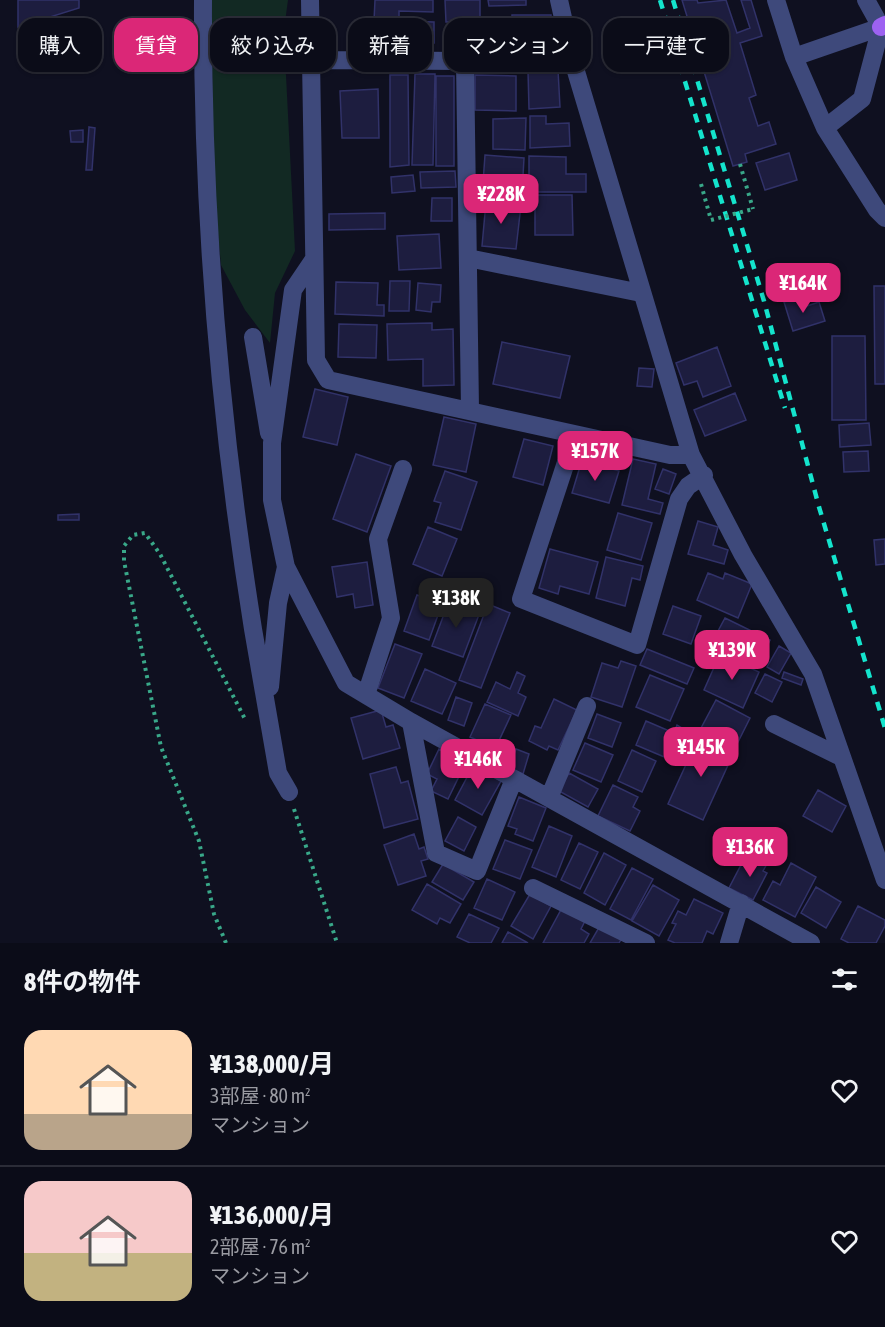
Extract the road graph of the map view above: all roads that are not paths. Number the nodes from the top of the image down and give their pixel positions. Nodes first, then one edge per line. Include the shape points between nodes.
1 (203, 0) edge
2 (310, 0) edge
3 (559, 0) edge
4 (776, 0) edge
5 (866, 0) edge
6 (310, 18) edge
7 (563, 18) edge
8 (883, 26) edge
9 (336, 55) edge
10 (794, 57) junction
11 (444, 60) edge
12 (311, 72) edge
13 (465, 72) edge
14 (576, 72) edge
15 (825, 128) junction
16 (885, 218) edge
17 (468, 258) junction
18 (314, 259) junction
19 (641, 293) junction
20 (254, 337) dead end
21 (470, 409) junction
22 (575, 435) junction
23 (272, 443) junction
24 (691, 455) junction
25 (403, 469) dead end
26 (704, 475) junction
27 (286, 567) junction
28 (366, 694) junction
29 (587, 706) dead end
30 (268, 711) junction
31 (411, 722) junction
32 (774, 724) dead end
33 (841, 757) junction
34 (514, 779) junction
35 (289, 792) road end
36 (549, 798) junction
37 (878, 839) edge
38 (885, 880) edge
39 (533, 888) dead end
40 (741, 903) junction
41 (646, 943) edge
42 (729, 943) edge
43 (811, 943) edge

1 - 30 street via 207,193 231,462
2 - 6 street
3 - 7 street
4 - 10 street
5 - 8 street
8 - 10 street
8 - 15 street via 862,99
9 - 11 street
10 - 15 street
12 - 18 street
13 - 17 street
14 - 19 street
15 - 16 street via 870,201
17 - 19 street
17 - 21 street
18 - 21 street via 316,360 328,380
18 - 23 street via 293,290
19 - 24 street
20 - 23 street
21 - 22 street
22 - 24 street via 670,455
22 - 26 street via 521,599 637,645 679,500 688,486
23 - 27 street via 272,500
24 - 26 street
25 - 28 street via 378,539 391,618
26 - 33 street via 743,555 813,674
27 - 28 street via 346,683
27 - 30 street via 278,603
28 - 31 street
29 - 36 street
30 - 35 street via 278,773
31 - 34 street
31 - 34 street via 436,853 477,871
32 - 33 street
33 - 37 street
34 - 36 street
36 - 40 street
37 - 38 street
39 - 41 street
40 - 42 street
40 - 43 street

